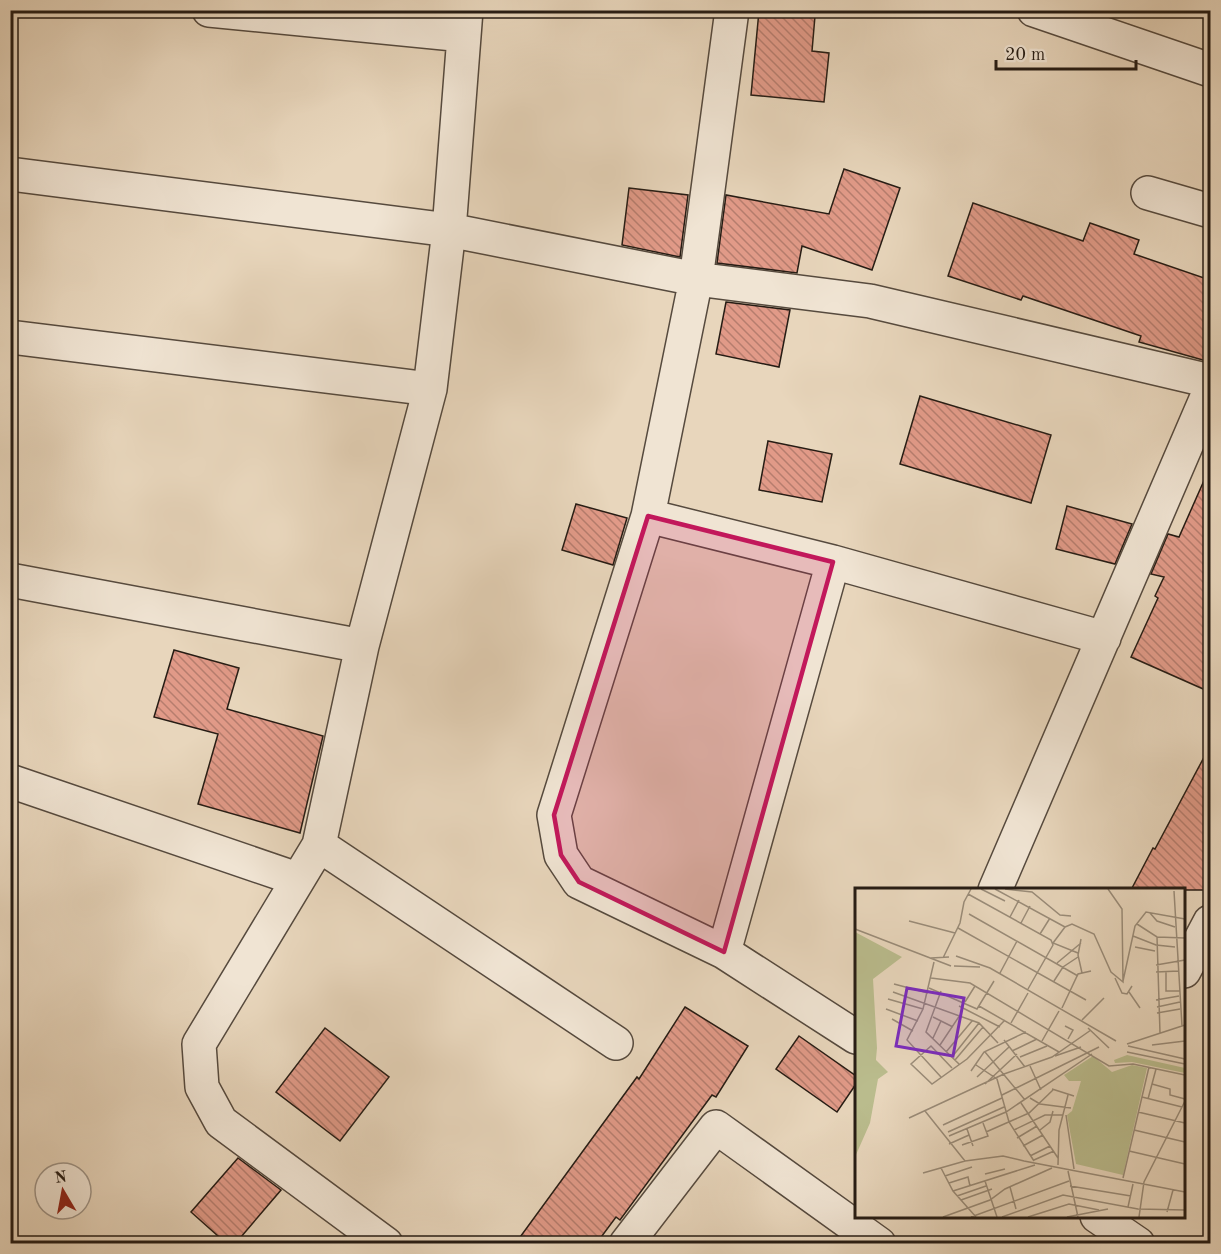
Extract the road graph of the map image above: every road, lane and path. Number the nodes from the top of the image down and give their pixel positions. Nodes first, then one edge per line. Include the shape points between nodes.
1 (209, 10) edge
2 (732, 10) edge
3 (1034, 10) edge
4 (465, 23) edge
5 (1210, 70) edge
6 (10, 174) edge
7 (1148, 193) dead end
8 (1210, 211) edge
9 (449, 230) junction
10 (696, 279) junction
11 (10, 337) edge
12 (1210, 381) edge
13 (430, 389) junction
14 (1210, 390) edge
15 (648, 516) junction
16 (833, 562) junction
17 (10, 580) edge
18 (1104, 638) junction
19 (362, 646) junction
20 (10, 781) edge
21 (319, 845) junction
22 (297, 879) junction
23 (995, 888) edge
24 (1210, 922) edge
25 (724, 952) junction
26 (1185, 969) edge
27 (855, 1036) edge
28 (616, 1043) dead end
29 (1100, 1218) edge
30 (386, 1244) edge
31 (626, 1244) edge
32 (879, 1244) edge
33 (1138, 1244) edge

1 - 4 street
2 - 10 street
3 - 5 street
4 - 9 street
6 - 9 street
7 - 8 street
9 - 10 street
9 - 13 street
10 - 12 street via 870,301
10 - 15 street
11 - 13 street
13 - 19 street
14 - 18 street
15 - 16 street
15 - 25 street via 554,815 555,825 561,855 579,882
16 - 18 street
16 - 25 street
17 - 19 street
18 - 23 street
19 - 21 street
20 - 22 street
21 - 22 street
21 - 28 street
22 - 30 street via 199,1044 202,1087 221,1122
24 - 26 street
25 - 27 street
29 - 33 street
31 - 32 street via 716,1127

